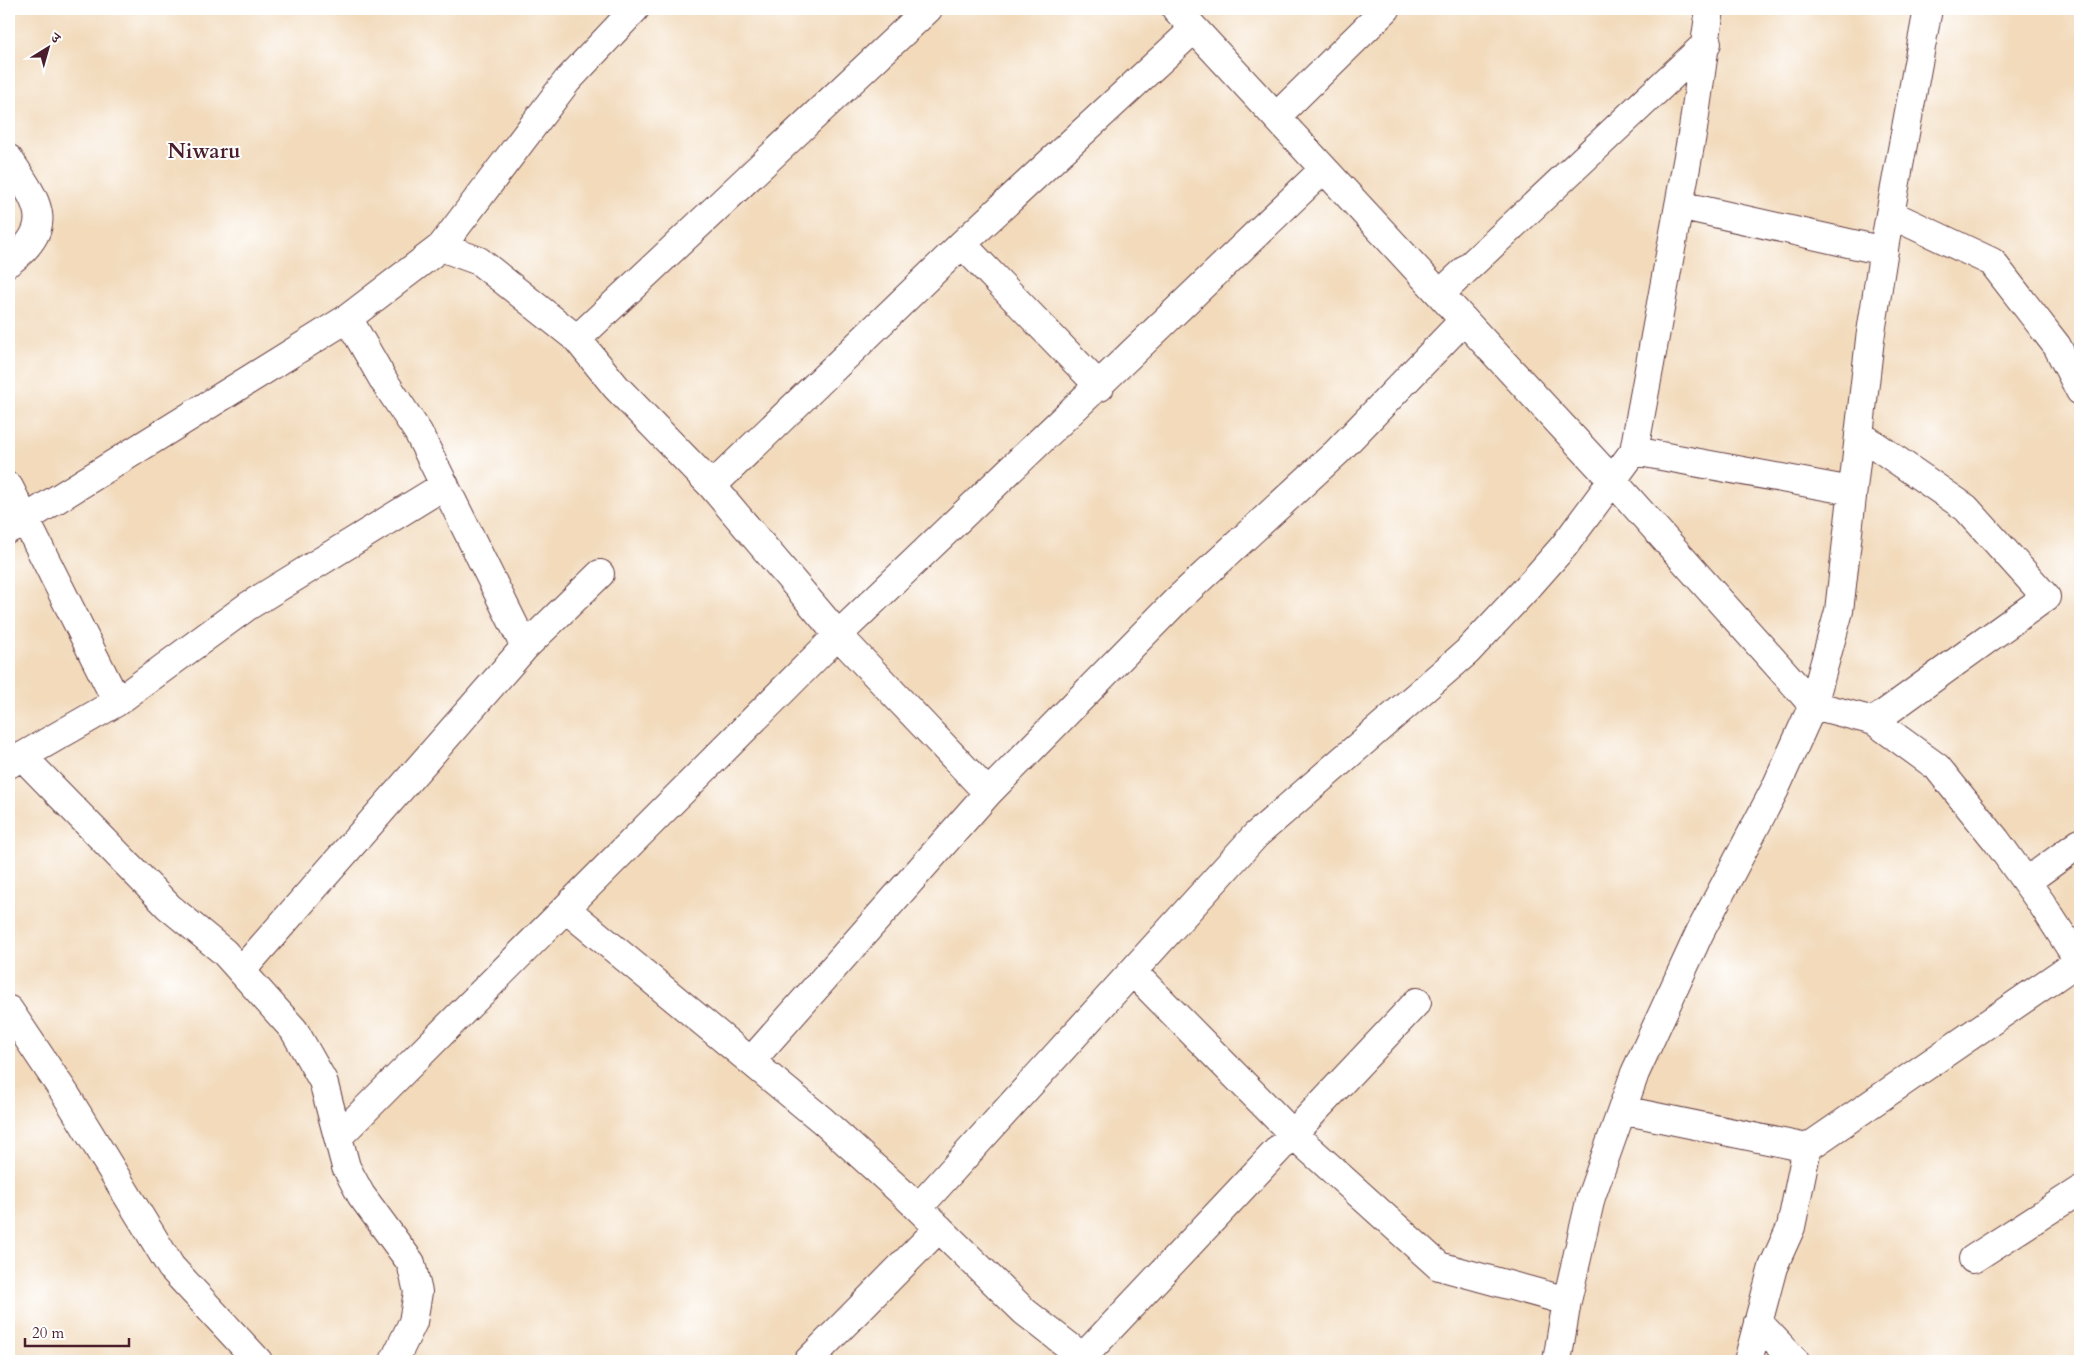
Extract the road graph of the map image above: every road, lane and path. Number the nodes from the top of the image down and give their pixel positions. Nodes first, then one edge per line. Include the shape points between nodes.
1 (635, 9) edge
2 (928, 9) edge
3 (1176, 9) edge
4 (1386, 9) edge
5 (1710, 9) edge
6 (1928, 9) edge
7 (1194, 29) junction
8 (1707, 43) junction
9 (1276, 117) junction
10 (9, 159) edge
11 (1324, 169) junction
12 (1679, 205) junction
13 (1890, 214) junction
14 (962, 244) junction
15 (441, 247) junction
16 (1884, 251) junction
17 (9, 262) edge
18 (1440, 294) junction
19 (348, 318) junction
20 (1464, 320) junction
21 (577, 339) junction
22 (1100, 386) junction
23 (2080, 391) edge
24 (1859, 434) junction
25 (1634, 451) junction
26 (1612, 480) junction
27 (445, 485) junction
28 (712, 486) junction
29 (9, 487) edge
30 (1852, 491) junction
31 (17, 524) edge
32 (600, 574) dead end
33 (838, 635) junction
34 (525, 647) junction
35 (118, 702) junction
36 (1813, 705) junction
37 (1874, 721) junction
38 (15, 760) edge
39 (988, 793) junction
40 (2080, 843) edge
41 (2026, 882) junction
42 (566, 909) junction
43 (2080, 962) edge
44 (241, 971) junction
45 (1133, 972) junction
46 (1417, 1002) dead end
47 (9, 1010) edge
48 (750, 1061) junction
49 (1622, 1110) junction
50 (1294, 1135) junction
51 (338, 1137) junction
52 (1807, 1148) junction
53 (2080, 1190) edge
54 (918, 1208) junction
55 (939, 1228) junction
56 (1972, 1259) dead end
57 (1566, 1300) junction
58 (1758, 1322) junction
59 (1085, 1359) edge
60 (258, 1361) edge
61 (394, 1361) edge
62 (808, 1361) edge
63 (1557, 1361) edge
64 (1748, 1361) edge
65 (1795, 1361) edge

1 - 15 street via 567,80
2 - 21 street
3 - 7 street
4 - 9 street
5 - 8 street
6 - 13 street
7 - 9 street
7 - 14 street
8 - 12 street
8 - 18 street
9 - 11 street
10 - 17 street via 34,198 39,218 34,241
11 - 18 street
11 - 22 street
12 - 16 street
12 - 25 street
13 - 16 street
13 - 23 street via 1992,262 2057,346
14 - 22 street
14 - 28 street
15 - 19 street
15 - 21 street via 480,260
16 - 24 street
18 - 20 street
19 - 27 street via 418,432
19 - 31 street
20 - 26 street
20 - 39 street via 1336,452 1177,600
21 - 28 street via 616,387
22 - 33 street
24 - 30 street
24 - 37 street via 1966,508 2046,597
25 - 26 street
25 - 30 street
26 - 36 street
26 - 45 street via 1564,546 1467,652 1256,835
27 - 34 street
27 - 35 street via 248,606
28 - 33 street
29 - 31 street
30 - 36 street via 1839,611
31 - 35 street
32 - 34 street
33 - 39 street
33 - 42 street
34 - 44 street
35 - 38 street
36 - 37 street
36 - 49 street via 1775,789 1700,932 1635,1074
37 - 41 street via 1936,768
38 - 44 street
39 - 48 street
40 - 41 street
41 - 43 street
42 - 48 street
42 - 51 street
43 - 52 street
44 - 51 street via 294,1030 323,1081
45 - 50 street
45 - 54 street
46 - 50 street
47 - 60 street via 66,1095 171,1267
48 - 54 street via 822,1120
49 - 52 street
49 - 57 street via 1591,1197
50 - 57 street via 1439,1266
50 - 59 street
51 - 61 street via 346,1167 361,1194 411,1264 414,1273 418,1292 412,1322
52 - 58 street via 1792,1227 1773,1266
53 - 56 street
54 - 55 street
55 - 59 street via 1025,1312
55 - 62 street
57 - 63 street
58 - 64 street
58 - 65 street

